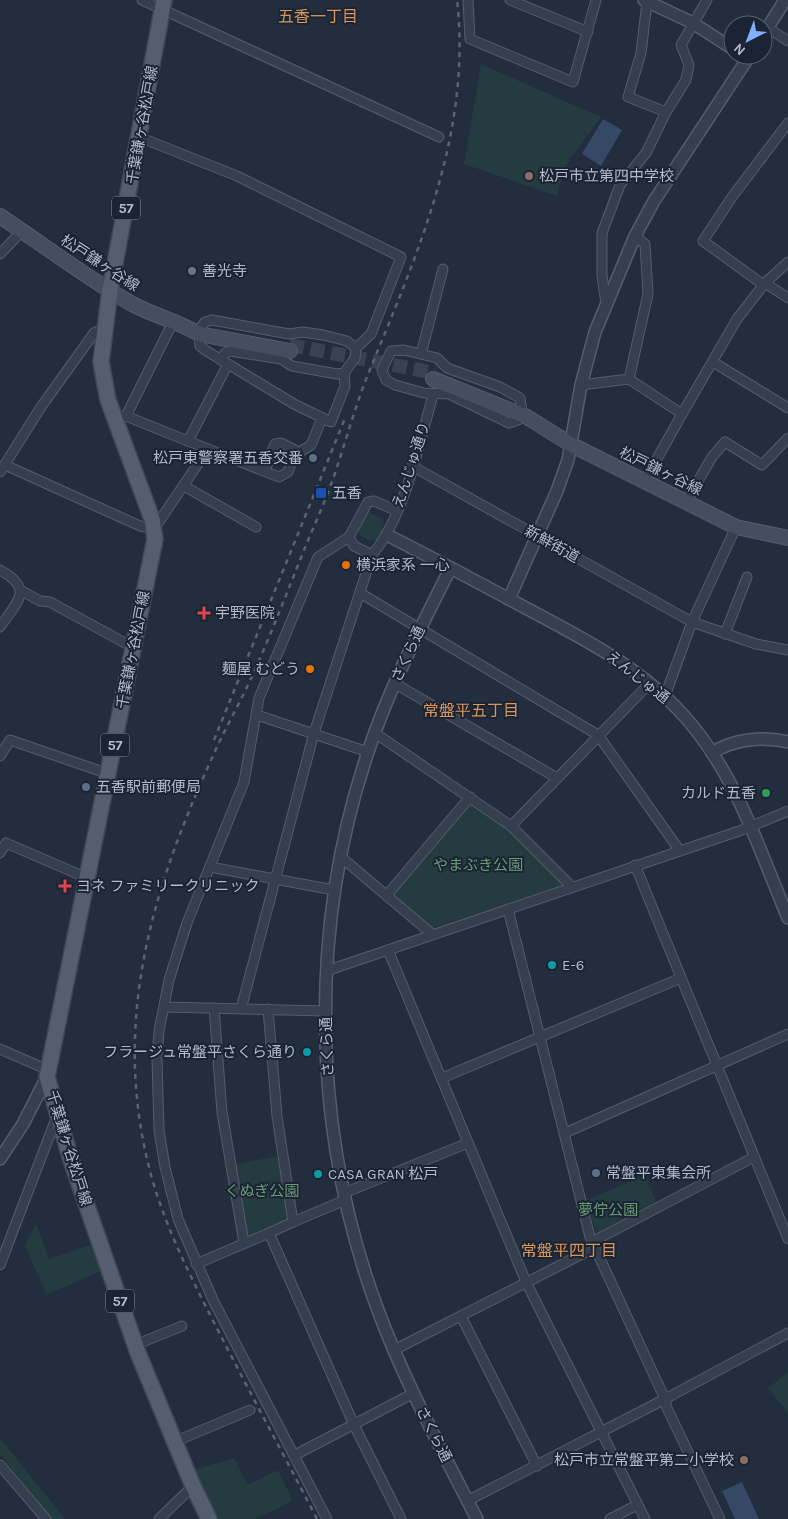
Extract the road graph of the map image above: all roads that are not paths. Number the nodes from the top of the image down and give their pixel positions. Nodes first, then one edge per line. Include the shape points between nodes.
1 (142, 0) edge
2 (468, 0) edge
3 (510, 0) edge
4 (596, 0) edge
5 (645, 0) edge
6 (707, 0) edge
7 (785, 0) edge
8 (164, 4) edge
9 (773, 19) edge
10 (693, 23) junction
11 (588, 32) junction
12 (773, 35) edge
13 (788, 41) edge
14 (723, 42) edge
15 (741, 65) edge
16 (666, 112) junction
17 (788, 123) edge
18 (139, 137) junction
19 (439, 138) dead end
20 (0, 216) edge
21 (22, 231) junction
22 (635, 236) junction
23 (0, 254) edge
24 (788, 262) edge
25 (444, 269) dead end
26 (765, 284) junction
27 (110, 290) junction
28 (788, 298) edge
29 (606, 305) junction
30 (173, 322) junction
31 (104, 328) junction
32 (201, 330) junction
33 (290, 348) tunnel mouth
34 (356, 348) junction
35 (421, 354) junction
36 (224, 362) junction
37 (713, 362) junction
38 (344, 373) junction
39 (434, 376) tunnel mouth
40 (629, 379) junction
41 (581, 385) junction
42 (433, 395) junction
43 (788, 408) edge
44 (682, 414) junction
45 (523, 415) junction
46 (120, 416) junction
47 (322, 418) junction
48 (788, 438) edge
49 (188, 441) junction
50 (572, 445) junction
51 (208, 449) junction
52 (295, 455) junction
53 (412, 466) junction
54 (2, 468) edge
55 (265, 471) junction
56 (644, 482) junction
57 (184, 486) junction
58 (686, 502) junction
59 (397, 511) junction
60 (256, 527) dead end
61 (736, 527) junction
62 (154, 529) junction
63 (388, 535) junction
64 (537, 536) junction
65 (349, 538) junction
66 (788, 538) edge
67 (372, 556) junction
68 (450, 569) junction
69 (0, 570) edge
70 (748, 577) dead end
71 (22, 591) junction
72 (360, 593) junction
73 (508, 599) junction
74 (692, 622) junction
75 (0, 627) edge
76 (419, 629) junction
77 (725, 634) junction
78 (134, 648) junction
79 (788, 650) edge
80 (394, 683) junction
81 (650, 683) junction
82 (665, 696) junction
83 (257, 715) junction
84 (314, 733) junction
85 (375, 733) junction
86 (598, 735) junction
87 (788, 742) edge
88 (368, 752) junction
89 (712, 753) junction
90 (0, 756) edge
91 (108, 774) junction
92 (557, 778) junction
93 (470, 797) junction
94 (788, 811) edge
95 (511, 826) junction
96 (751, 827) junction
97 (680, 851) junction
98 (0, 853) edge
99 (341, 857) junction
100 (635, 866) junction
101 (210, 867) junction
102 (87, 878) junction
103 (274, 879) junction
104 (572, 887) junction
105 (334, 890) junction
106 (387, 895) junction
107 (508, 909) junction
108 (787, 911) edge
109 (432, 934) junction
110 (388, 950) junction
111 (326, 970) junction
112 (681, 978) junction
113 (164, 1007) junction
114 (214, 1008) junction
115 (241, 1009) junction
116 (268, 1009) junction
117 (325, 1011) junction
118 (788, 1034) edge
119 (540, 1037) junction
120 (0, 1049) edge
121 (718, 1065) junction
122 (47, 1074) junction
123 (442, 1078) junction
124 (58, 1116) junction
125 (565, 1133) junction
126 (468, 1143) junction
127 (754, 1157) junction
128 (0, 1159) edge
129 (345, 1197) junction
130 (293, 1222) junction
131 (786, 1226) edge
132 (269, 1233) junction
133 (788, 1238) edge
134 (244, 1243) junction
135 (593, 1245) junction
136 (0, 1264) edge
137 (196, 1264) junction
138 (526, 1282) junction
139 (461, 1316) junction
140 (182, 1326) dead end
141 (788, 1333) edge
142 (135, 1346) junction
143 (394, 1350) junction
144 (414, 1394) junction
145 (665, 1399) junction
146 (250, 1410) dead end
147 (354, 1425) junction
148 (602, 1432) junction
149 (174, 1442) junction
150 (294, 1455) junction
151 (0, 1466) edge
152 (537, 1466) junction
153 (193, 1486) junction
154 (468, 1501) junction
155 (637, 1505) junction
156 (46, 1519) edge
157 (159, 1519) edge
158 (209, 1519) edge
159 (327, 1519) edge
160 (401, 1519) edge
161 (477, 1519) edge
162 (610, 1519) edge
163 (645, 1519) edge
164 (720, 1519) edge

1 - 8 street
2 - 11 street via 470,39 573,82
3 - 11 street
4 - 11 street
5 - 10 street
5 - 16 street via 641,53 628,97
6 - 10 street
7 - 9 street
8 - 18 main road, 千葉鎌ヶ谷松戸線 / 57
8 - 19 street
10 - 14 street
10 - 16 street via 681,45 688,59 689,73
12 - 13 street
15 - 22 street
16 - 29 street via 646,153 620,185 602,233
17 - 26 street via 704,238 704,242
18 - 27 main road, 千葉鎌ヶ谷松戸線 / 57
18 - 34 street via 237,176 401,258 370,334
20 - 21 main road, 松戸鎌ヶ谷線
21 - 23 street
21 - 27 main road, 松戸鎌ヶ谷線
22 - 29 street
22 - 40 street via 645,244 648,294
24 - 26 street
25 - 35 street
26 - 28 street
26 - 37 street via 737,319
27 - 30 main road, 松戸鎌ヶ谷線 via 140,309
27 - 31 main road, 千葉鎌ヶ谷松戸線 / 57
29 - 41 street
30 - 32 main road, 松戸鎌ヶ谷線
30 - 46 street
31 - 46 main road, 千葉鎌ヶ谷松戸線 / 57 via 102,378
31 - 54 street via 94,333
32 - 33 main road, 松戸鎌ヶ谷線
32 - 34 street via 205,322 212,320 289,334 303,332 342,339
32 - 36 street via 200,346
34 - 38 street via 355,358
35 - 42 street via 391,351 382,370 383,376 395,385
35 - 45 street via 520,398
36 - 38 street via 225,353 230,351 281,359 292,366
36 - 47 street
36 - 49 street
37 - 43 street
37 - 44 street
38 - 47 street via 345,386 331,422
39 - 45 main road, 松戸鎌ヶ谷線 via 492,395
40 - 41 street
40 - 44 street
41 - 50 street
42 - 45 street via 449,394 509,424
42 - 53 street, えんじゅ通り
44 - 56 street
45 - 50 main road, 松戸鎌ヶ谷線
46 - 49 street
46 - 62 main road, 千葉鎌ヶ谷松戸線 / 57
47 - 52 street via 311,445
48 - 58 street via 762,466 725,442 712,457
49 - 51 street
50 - 56 main road, 松戸鎌ヶ谷線
50 - 64 street via 557,491
51 - 55 street
51 - 57 street
52 - 55 street via 288,472 282,477
52 - 55 street via 293,448 278,443
53 - 59 street, えんじゅ通り
53 - 64 street, 新鮮街道
54 - 62 street
56 - 58 main road, 松戸鎌ヶ谷線
57 - 60 street
57 - 62 street
58 - 61 main road, 松戸鎌ヶ谷線
59 - 63 street, えんじゅ通り
59 - 65 street via 374,501 368,502
61 - 66 main road, 松戸鎌ヶ谷線
61 - 74 street
62 - 78 main road, 千葉鎌ヶ谷松戸線 / 57 via 154,548
63 - 67 street, えんじゅ通り
63 - 68 street, えんじゅ通
64 - 73 street
64 - 74 street, 新鮮街道
65 - 67 street via 354,546
65 - 83 street via 318,557 259,698
67 - 72 street, えんじゅ通り
68 - 73 street, えんじゅ通
68 - 76 street, さくら通
69 - 71 street via 18,582
70 - 77 street
71 - 75 street
71 - 78 street via 40,601 50,602
72 - 76 street
72 - 84 street, えんじゅ通り
73 - 81 street, えんじゅ通 via 621,661
74 - 77 street, 新鮮街道
74 - 82 street
76 - 80 street, さくら通
76 - 86 street
77 - 79 street, 新鮮街道
78 - 91 main road, 千葉鎌ヶ谷松戸線 / 57
80 - 85 street, さくら通
80 - 92 street
81 - 82 street, えんじゅ通
81 - 86 street
82 - 89 street, えんじゅ通
83 - 84 street
83 - 101 street via 244,782
84 - 88 street
84 - 103 street, えんじゅ通り
85 - 88 street, さくら通
85 - 93 street
86 - 92 street
86 - 97 street
87 - 89 street via 754,739
88 - 99 street, さくら通
89 - 96 street, えんじゅ通 via 737,795
90 - 91 street via 10,740
91 - 102 main road, 千葉鎌ヶ谷松戸線 / 57
92 - 95 street
93 - 95 street
93 - 106 street
94 - 96 street
95 - 104 street
96 - 97 street
96 - 108 street, えんじゅ通
97 - 100 street
98 - 102 street via 6,843
99 - 105 street, さくら通
99 - 106 street
100 - 104 street
100 - 112 street
101 - 103 street
101 - 113 street via 177,953
102 - 122 main road, 千葉鎌ヶ谷松戸線 / 57
103 - 105 street
103 - 115 street, えんじゅ通り
104 - 107 street
105 - 111 street, さくら通
106 - 109 street
107 - 109 street
107 - 119 street
109 - 110 street
110 - 111 street
110 - 123 street
111 - 117 street, さくら通
112 - 119 street
112 - 121 street
113 - 114 street
113 - 137 street via 158,1058 159,1131 170,1192
114 - 115 street
114 - 134 street via 222,1112
115 - 116 street
116 - 117 street
116 - 130 street via 277,1116
117 - 129 street, さくら通 via 332,1122
118 - 121 street
119 - 123 street
119 - 125 street
120 - 122 street
121 - 125 street
121 - 127 street
122 - 124 main road, 千葉鎌ヶ谷松戸線 / 57
122 - 128 street via 24,1124
123 - 126 street
124 - 136 street
124 - 142 main road, 千葉鎌ヶ谷松戸線 / 57 via 70,1160
125 - 135 street
126 - 129 street
126 - 138 street
127 - 131 street
127 - 135 street
129 - 130 street
129 - 143 street, さくら通 via 362,1265
130 - 132 street
131 - 133 street
132 - 134 street
132 - 147 street
134 - 137 street
135 - 138 street
135 - 145 street
137 - 150 street
138 - 139 street
138 - 148 street
139 - 143 street
139 - 152 street
140 - 142 street
141 - 145 street
142 - 149 main road, 千葉鎌ヶ谷松戸線 / 57
143 - 144 street, さくら通
144 - 147 street
144 - 154 street, さくら通
145 - 148 street
145 - 164 street
146 - 149 street
147 - 150 street
147 - 160 street
148 - 152 street
148 - 155 street
149 - 153 main road, 千葉鎌ヶ谷松戸線 / 57
150 - 159 street
151 - 156 street
152 - 154 street
153 - 157 street
153 - 158 main road, 千葉鎌ヶ谷松戸線 / 57
154 - 161 street, さくら通
155 - 162 street
155 - 163 street

